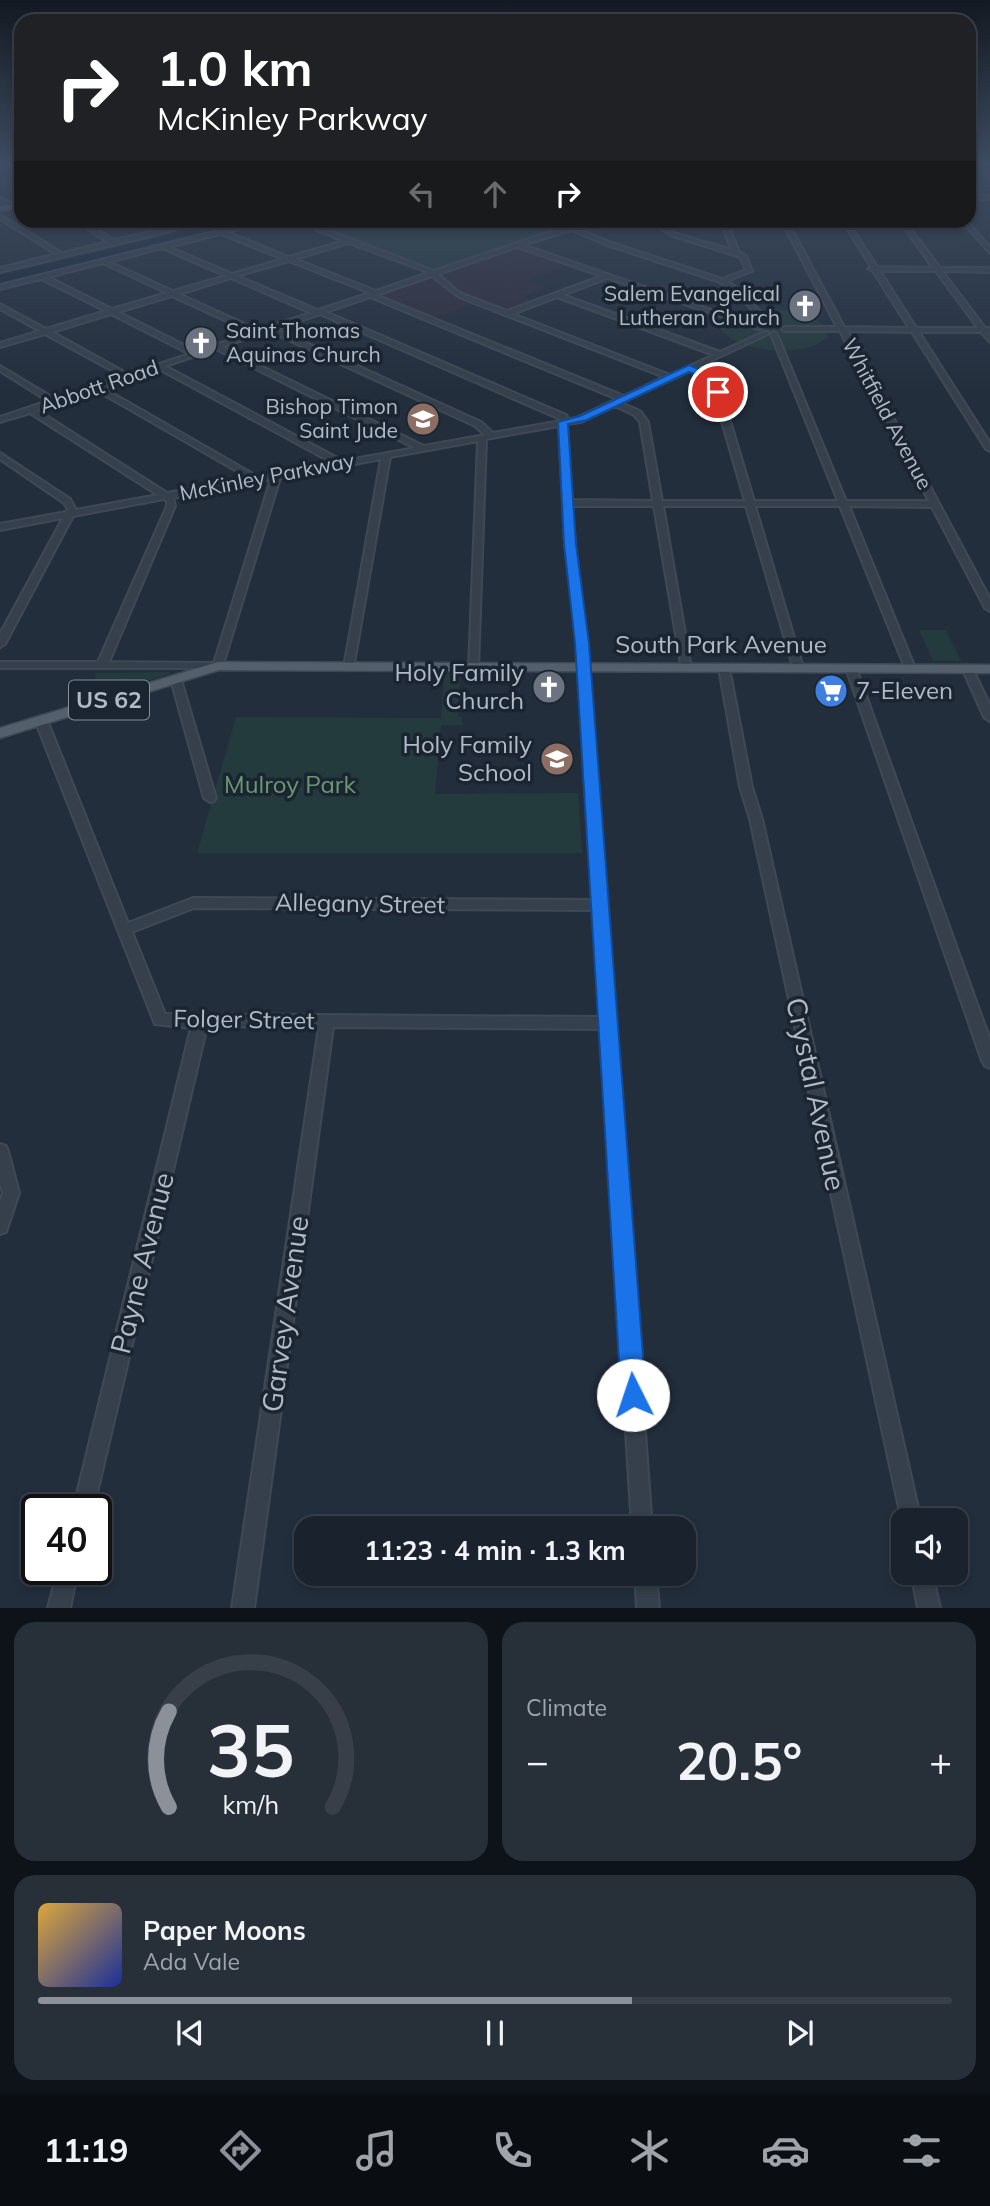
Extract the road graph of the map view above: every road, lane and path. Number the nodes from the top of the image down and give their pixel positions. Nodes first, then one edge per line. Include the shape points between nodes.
1 (39, 241) edge
2 (112, 241) edge
3 (123, 241) edge
4 (189, 241) edge
5 (243, 241) edge
6 (349, 241) joint
7 (532, 241) edge
8 (608, 241) edge
9 (695, 241) edge
10 (731, 241) edge
11 (795, 241) edge
12 (855, 241) edge
13 (917, 241) edge
14 (115, 243) junction
15 (517, 246) junction
16 (163, 247) junction
17 (736, 253) junction
18 (63, 256) junction
19 (289, 259) junction
20 (105, 262) junction
21 (874, 269) junction
22 (938, 270) junction
23 (990, 270) edge
24 (0, 271) edge
25 (434, 274) junction
26 (231, 276) junction
27 (608, 276) junction
28 (43, 277) junction
29 (722, 281) junction
30 (0, 287) edge
31 (173, 293) junction
32 (373, 294) junction
33 (557, 295) junction
34 (0, 306) edge
35 (112, 312) junction
36 (319, 312) junction
37 (506, 314) junction
38 (270, 329) junction
39 (767, 329) junction
40 (841, 329) junction
41 (912, 329) junction
42 (986, 330) edge
43 (46, 332) junction
44 (258, 333) junction
45 (990, 340) edge
46 (0, 345) edge
47 (216, 347) junction
48 (196, 354) junction
49 (719, 354) junction
50 (159, 366) junction
51 (689, 368) junction
52 (0, 369) edge
53 (128, 377) junction
54 (670, 377) junction
55 (96, 387) junction
56 (619, 401) junction
57 (54, 402) junction
58 (31, 410) junction
59 (0, 420) edge
60 (565, 422) junction
61 (486, 437) junction
62 (422, 449) junction
63 (990, 449) edge
64 (0, 455) edge
65 (386, 455) junction
66 (340, 463) junction
67 (277, 475) junction
68 (256, 479) junction
69 (168, 496) junction
70 (567, 503) junction
71 (658, 503) junction
72 (749, 503) junction
73 (842, 504) junction
74 (935, 504) junction
75 (71, 514) junction
76 (0, 527) edge
77 (990, 608) edge
78 (0, 644) edge
79 (0, 665) edge
80 (102, 665) junction
81 (218, 666) junction
82 (349, 667) junction
83 (474, 667) junction
84 (584, 668) junction
85 (686, 668) junction
86 (724, 668) junction
87 (798, 668) junction
88 (851, 668) junction
89 (910, 668) junction
90 (967, 668) junction
91 (990, 668) edge
92 (176, 680) junction
93 (990, 717) edge
94 (41, 720) junction
95 (0, 733) edge
96 (210, 798) dead end
97 (600, 905) junction
98 (124, 930) junction
99 (197, 1021) junction
100 (327, 1021) junction
101 (608, 1023) junction
102 (990, 1061) edge
103 (0, 1151) edge
104 (0, 1226) edge
105 (87, 1494) edge
106 (908, 1508) edge
107 (641, 1516) edge
108 (64, 1585) edge
109 (924, 1585) edge
110 (646, 1586) edge
111 (59, 1608) edge
112 (243, 1608) edge
113 (648, 1608) edge
114 (929, 1608) edge

1 - 18 street
2 - 14 street
3 - 14 street
4 - 16 street
5 - 19 street
6 - 19 street
6 - 25 street
7 - 15 street, Abbott Road
8 - 29 street
9 - 17 street
10 - 17 street
11 - 40 street, Whitfield Avenue
12 - 21 street
13 - 22 street
14 - 18 street
15 - 25 street, Abbott Road
15 - 27 street
16 - 20 street
16 - 26 street
17 - 29 street via 743,256 749,271
18 - 24 street
19 - 26 street
19 - 32 street
20 - 28 street
20 - 31 street
21 - 22 street
21 - 41 street
22 - 23 street
22 - 42 street
25 - 32 street, Abbott Road
25 - 37 street via 451,292
26 - 31 street
26 - 36 street
27 - 33 street
27 - 39 street
28 - 30 street
28 - 35 street
29 - 39 street via 737,291
31 - 35 street
31 - 44 street
32 - 36 street, Abbott Road
32 - 56 street
33 - 37 street
33 - 49 street
34 - 43 street
35 - 43 street
35 - 48 street
36 - 38 street, Abbott Road
36 - 60 street
37 - 54 street
38 - 44 street, Abbott Road
38 - 61 street via 478,424
39 - 40 street, McKinley Parkway
39 - 49 street, McKinley Parkway
39 - 73 street
40 - 41 street
40 - 74 street, Whitfield Avenue
41 - 42 street
41 - 63 street
42 - 45 street
43 - 46 street
43 - 53 street
44 - 47 street, Abbott Road
47 - 48 street, Abbott Road
47 - 62 street
48 - 50 street, Abbott Road
49 - 51 street, McKinley Parkway
50 - 53 street, Abbott Road
50 - 66 street
51 - 54 street, McKinley Parkway
51 - 72 street via 715,384
52 - 57 street
53 - 55 street, Abbott Road
54 - 56 street, McKinley Parkway
55 - 57 street, Abbott Road
55 - 68 street
56 - 60 street, McKinley Parkway
56 - 71 street via 642,417
57 - 58 street, Abbott Road
58 - 59 street, Abbott Road
58 - 69 street
60 - 61 street, McKinley Parkway
60 - 70 street
61 - 62 street, McKinley Parkway
61 - 83 street
62 - 65 street, McKinley Parkway
64 - 75 street via 67,501
65 - 66 street, McKinley Parkway
65 - 82 street
66 - 67 street, McKinley Parkway
67 - 68 street, McKinley Parkway
67 - 81 street
68 - 69 street, McKinley Parkway
69 - 75 street, McKinley Parkway
69 - 80 street via 171,506
70 - 71 street
70 - 84 street
71 - 72 street
71 - 85 street
72 - 73 street
72 - 87 street
73 - 74 street
73 - 89 street
74 - 77 street, Whitfield Avenue
75 - 76 street, McKinley Parkway
75 - 78 street
79 - 80 street
80 - 81 street
81 - 82 main road, South Park Avenue / US 62
81 - 92 main road, South Park Avenue / US 62
82 - 83 main road, South Park Avenue / US 62
83 - 84 main road, South Park Avenue / US 62
84 - 85 main road, South Park Avenue / US 62
84 - 97 street
85 - 86 main road, South Park Avenue / US 62
86 - 87 main road, South Park Avenue / US 62
86 - 106 street, Crystal Avenue via 746,787
87 - 88 main road, South Park Avenue / US 62
88 - 89 main road, South Park Avenue / US 62
88 - 102 street
89 - 90 main road, South Park Avenue / US 62
90 - 91 main road, South Park Avenue / US 62
90 - 93 street
92 - 94 main road, South Park Avenue / US 62
92 - 96 street
94 - 95 main road, South Park Avenue / US 62
94 - 98 street, Folger Street
97 - 98 street, Allegany Street via 193,904
97 - 101 street
98 - 99 street, Folger Street via 160,1020
99 - 100 street, Folger Street
99 - 105 street, Payne Avenue via 197,1037
100 - 101 street, Folger Street
100 - 112 street, Garvey Avenue
101 - 107 street
103 - 104 street via 11,1193
108 - 111 street
109 - 114 street
110 - 113 street

